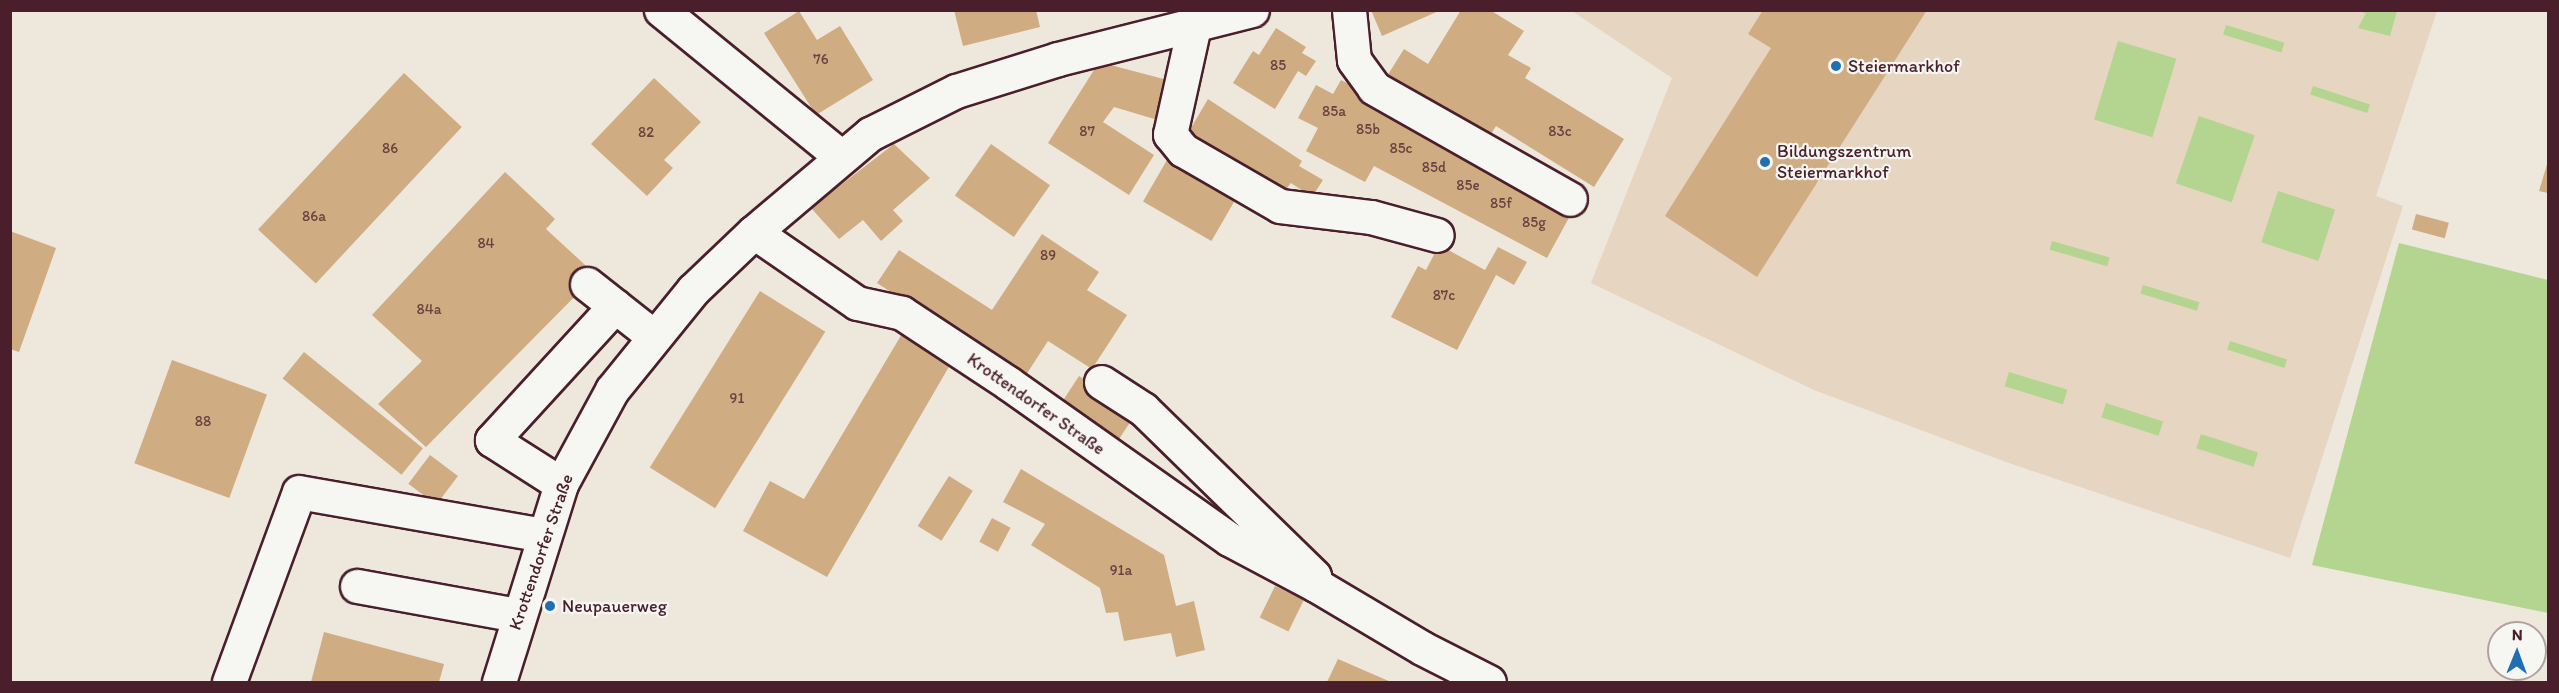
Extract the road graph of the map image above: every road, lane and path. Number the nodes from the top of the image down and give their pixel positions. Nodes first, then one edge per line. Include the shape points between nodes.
1 (661, 10) edge
2 (1252, 10) edge
3 (1349, 10) edge
4 (1194, 26) junction
5 (840, 157) junction
6 (1570, 200) dead end
7 (754, 232) junction
8 (1437, 235) dead end
9 (586, 284) dead end
10 (615, 306) junction
11 (652, 336) junction
12 (1101, 381) dead end
13 (561, 484) junction
14 (544, 535) junction
15 (1316, 585) junction
16 (357, 586) dead end
17 (517, 615) junction
18 (229, 682) edge
19 (499, 682) edge
20 (1490, 682) edge

1 - 5 street
2 - 4 street, Krottendorfer Straße
3 - 6 street via 1354,60 1374,88
4 - 5 street, Krottendorfer Straße via 1058,59 956,92 870,134
4 - 8 street via 1170,134 1183,150 1280,206 1371,217
5 - 7 street, Krottendorfer Straße
7 - 11 street, Krottendorfer Straße
7 - 15 street, Krottendorfer Straße via 857,303 902,313 1219,533
9 - 10 street
10 - 11 street
10 - 13 street via 492,440
11 - 13 street, Krottendorfer Straße via 612,390
12 - 15 street, Krottendorfer Straße via 1143,409 1314,576
13 - 14 street, Krottendorfer Straße
14 - 17 street, Krottendorfer Straße
14 - 18 street via 299,492
15 - 20 street, Krottendorfer Straße via 1422,648
16 - 17 street
17 - 19 street, Krottendorfer Straße

